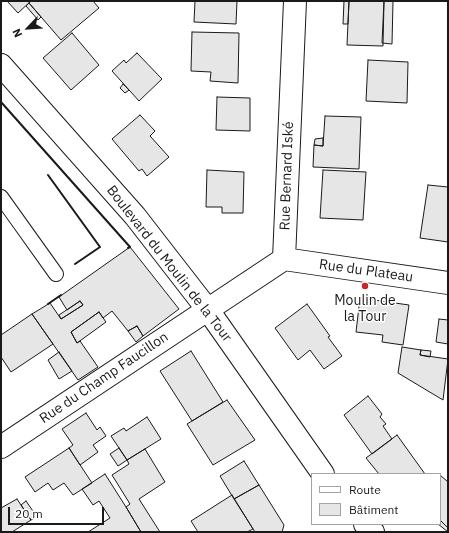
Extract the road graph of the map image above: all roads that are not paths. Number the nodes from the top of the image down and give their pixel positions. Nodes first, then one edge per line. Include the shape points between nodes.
1 (295, 1) edge
2 (1, 65) edge
3 (1, 197) edge
4 (284, 259) junction
5 (56, 274) dead end
6 (448, 283) edge
7 (208, 310) junction
8 (1, 447) edge
9 (322, 473) edge

1 - 4 street, Rue Bernard Iské
2 - 7 street, Boulevard du Moulin de la Tour via 135,216
3 - 5 lane
4 - 6 street, Rue du Plateau
4 - 7 street
7 - 8 street, Rue du Champ Faucillon
7 - 9 street, Boulevard du Moulin de la Tour

